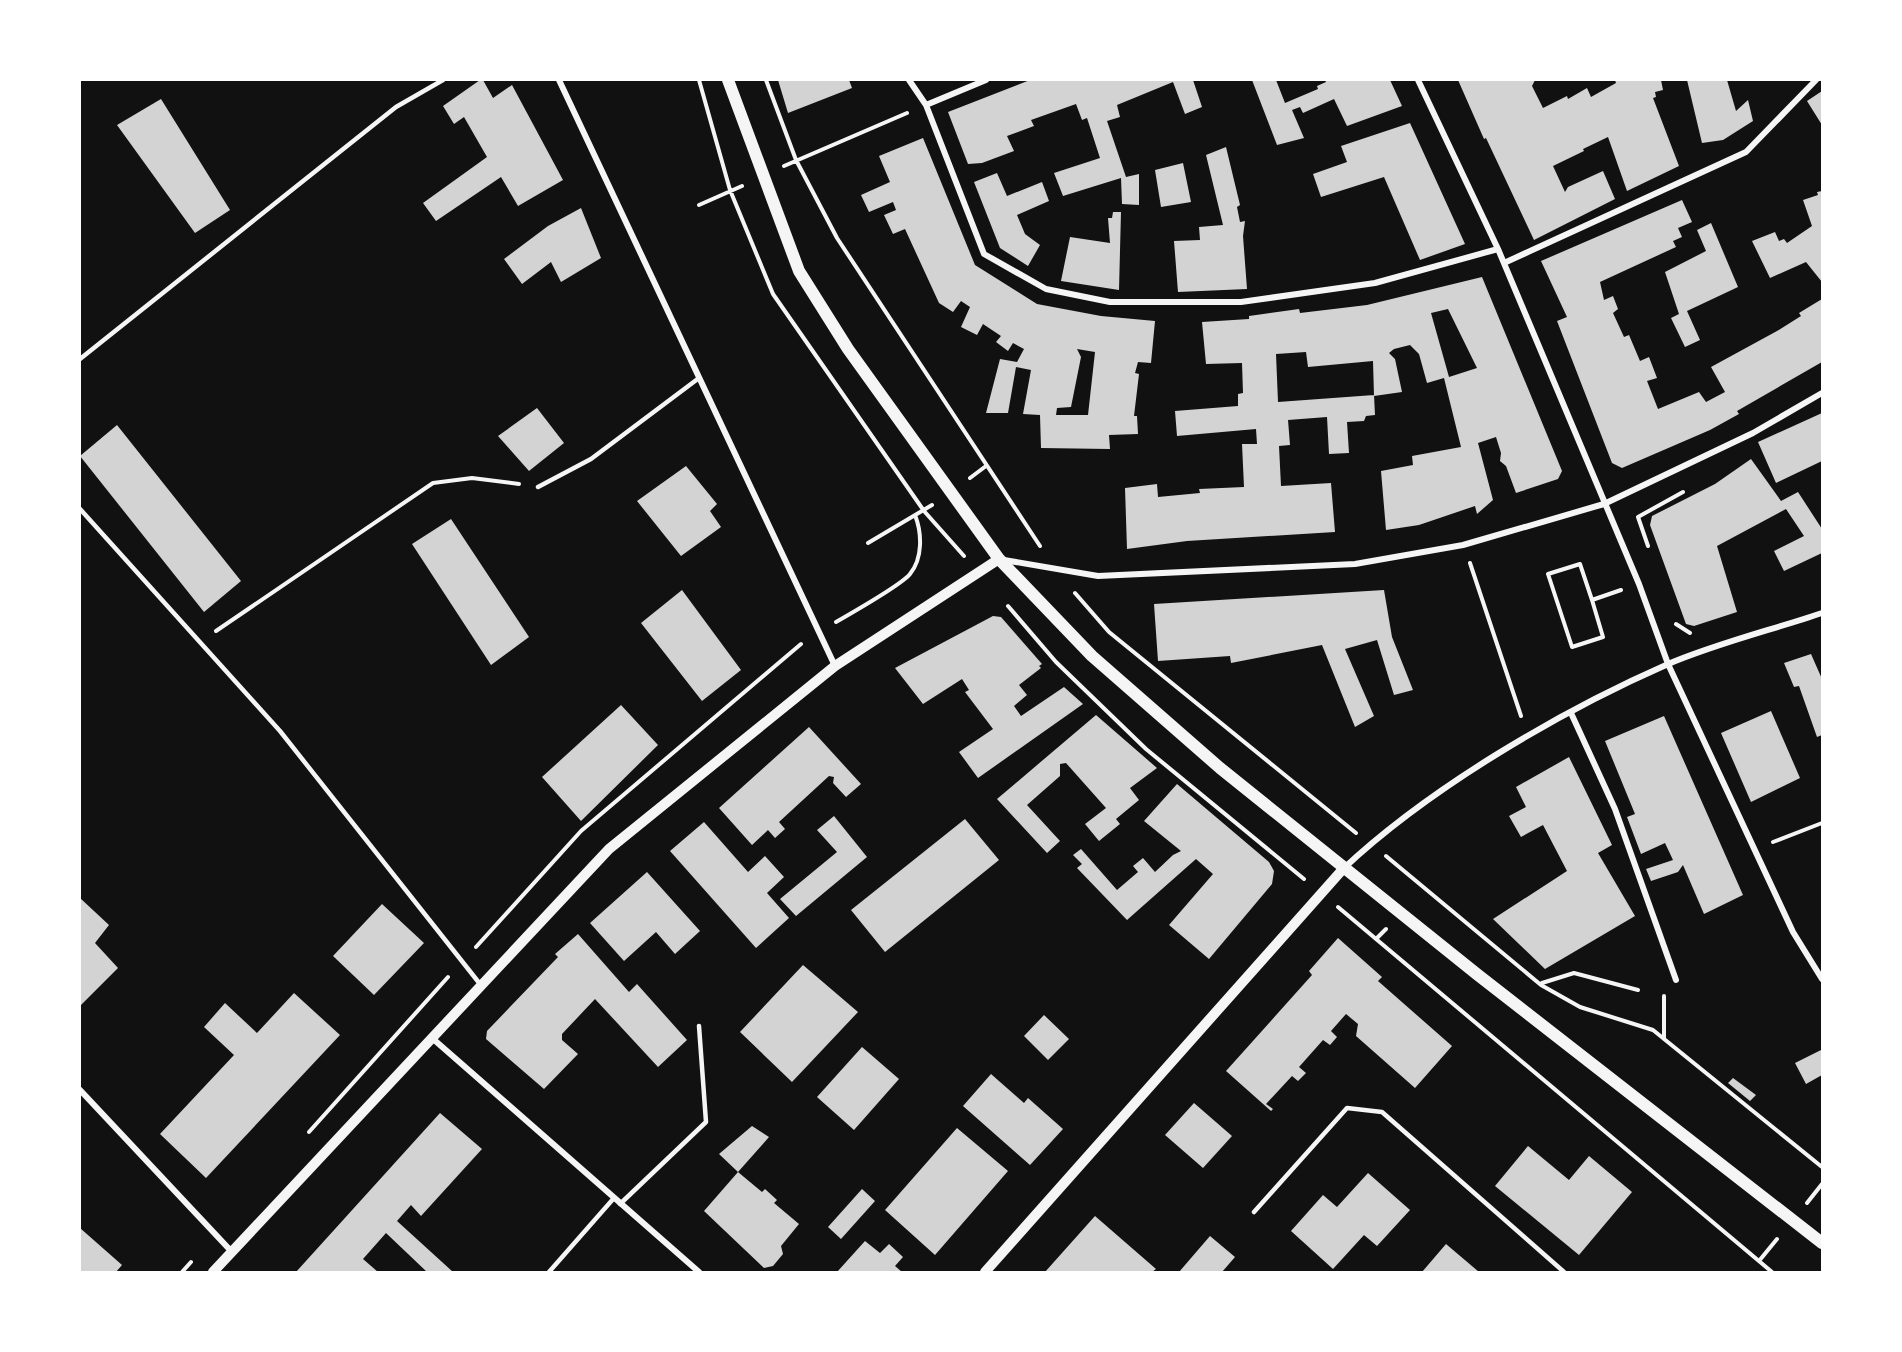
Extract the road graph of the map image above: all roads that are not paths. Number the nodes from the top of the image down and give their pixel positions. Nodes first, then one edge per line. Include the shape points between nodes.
1 (443, 80) edge
2 (559, 80) edge
3 (728, 80) edge
4 (909, 80) edge
5 (986, 80) edge
6 (1418, 80) edge
7 (1816, 80) edge
8 (926, 105) junction
9 (1498, 249) junction
10 (1504, 263) junction
11 (80, 359) edge
12 (699, 378) junction
13 (1822, 393) edge
14 (538, 487) road end
15 (1604, 504) junction
16 (80, 508) edge
17 (999, 560) junction
18 (1822, 613) edge
19 (1668, 664) junction
20 (835, 666) junction
21 (1571, 713) junction
22 (1343, 869) junction
23 (1822, 979) edge
24 (1676, 980) dead end
25 (480, 984) junction
26 (699, 1026) dead end
27 (432, 1038) junction
28 (80, 1089) edge
29 (614, 1198) junction
30 (620, 1204) junction
31 (1254, 1212) dead end
32 (1822, 1243) edge
33 (232, 1252) junction
34 (213, 1272) edge
35 (549, 1272) edge
36 (699, 1272) edge
37 (986, 1272) edge
38 (1564, 1272) edge

1 - 11 lane via 396,107
2 - 12 street
3 - 17 main road via 799,271 848,349
4 - 8 street
5 - 8 street
6 - 9 street
7 - 10 street via 1746,152
8 - 9 street via 984,254 1046,289 1110,302 1241,302 1375,283
9 - 10 street
10 - 15 street
12 - 14 lane via 591,459
12 - 20 street
13 - 15 street via 1753,433
15 - 17 street via 1464,545 1355,564 1098,576
15 - 19 street
16 - 25 lane via 280,731
17 - 20 street
17 - 22 main road via 1101,664 1193,746
18 - 19 street
19 - 21 street
19 - 23 street via 1793,932
20 - 25 street via 609,849
21 - 22 street via 1528,736 1370,844
21 - 24 street via 1615,808
22 - 32 main road
22 - 37 street
25 - 27 street
26 - 30 lane via 706,1122
27 - 29 street
27 - 33 street
28 - 33 street
29 - 30 street
29 - 35 lane
30 - 36 street
31 - 38 lane via 1347,1108 1382,1112
33 - 34 street

